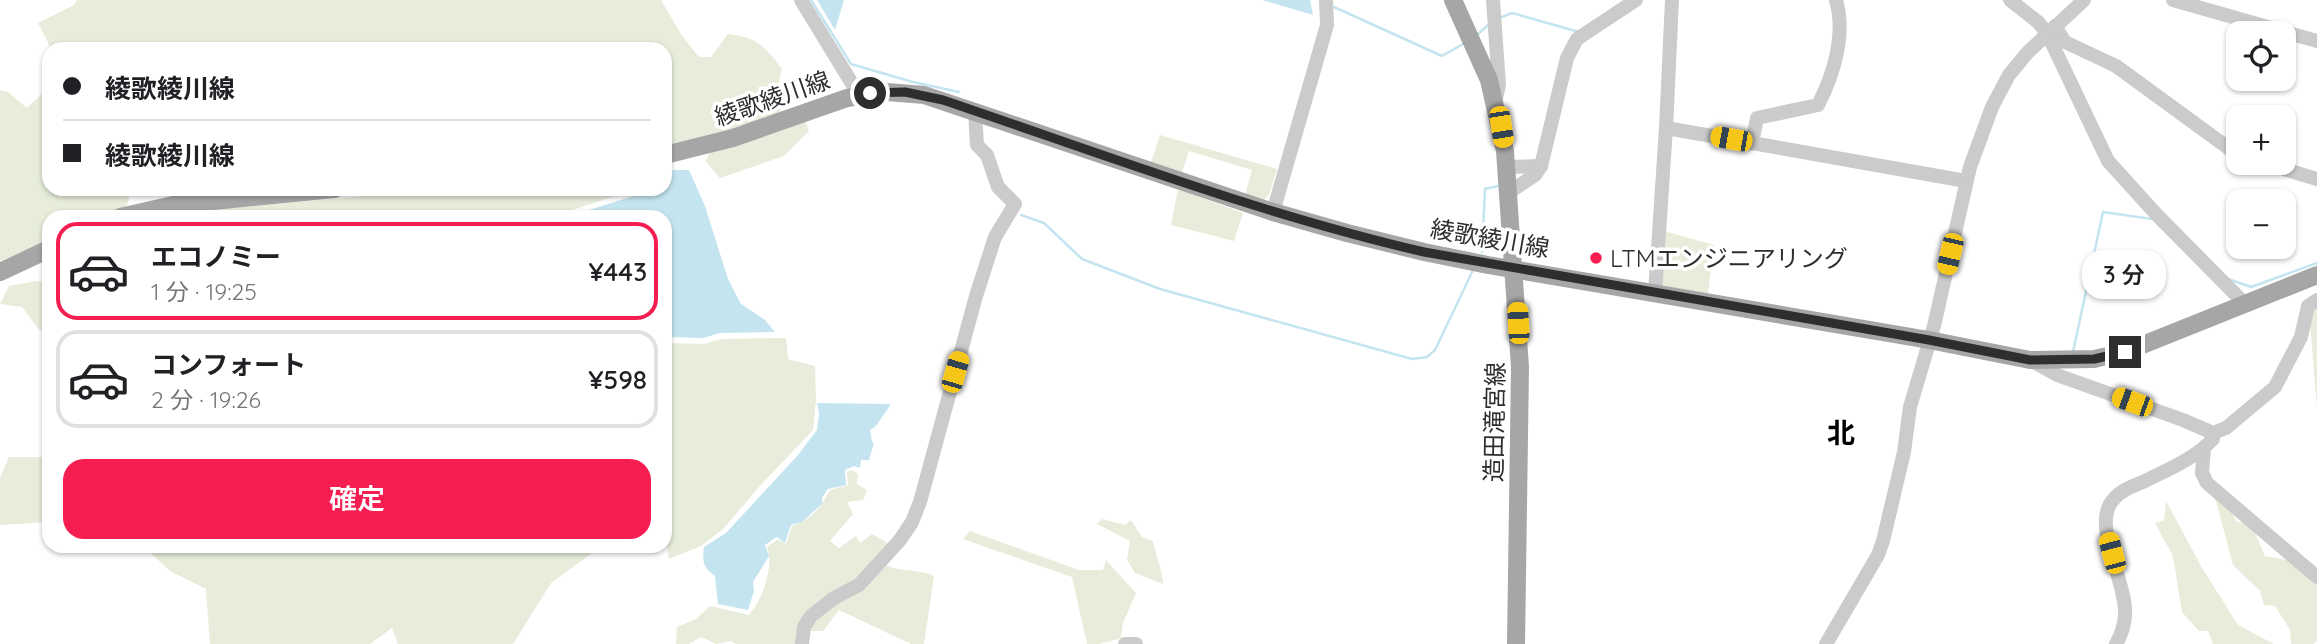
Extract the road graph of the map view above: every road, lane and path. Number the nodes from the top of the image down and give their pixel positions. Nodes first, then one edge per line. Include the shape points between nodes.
1 (801, 0) edge
2 (1326, 0) edge
3 (1453, 0) edge
4 (1493, 0) edge
5 (1636, 0) edge
6 (1672, 0) edge
7 (1836, 0) edge
8 (2010, 0) edge
9 (2084, 0) edge
10 (2173, 0) edge
11 (2051, 30) junction
12 (2317, 41) edge
13 (859, 95) junction
14 (1495, 103) junction
15 (975, 111) junction
16 (1666, 128) junction
17 (1752, 143) junction
18 (2226, 146) edge
19 (672, 153) edge
20 (1541, 166) junction
21 (1506, 167) junction
22 (2296, 173) edge
23 (2317, 179) edge
24 (1966, 181) junction
25 (1508, 193) junction
26 (259, 196) edge
27 (143, 210) edge
28 (1273, 212) junction
29 (42, 252) edge
30 (1515, 268) junction
31 (0, 272) edge
32 (2317, 275) edge
33 (1654, 293) junction
34 (2317, 300) edge
35 (2245, 304) junction
36 (1929, 340) junction
37 (2060, 368) junction
38 (2213, 433) junction
39 (2204, 449) junction
40 (2317, 577) edge
41 (802, 644) edge
42 (1125, 644) edge
43 (1136, 644) edge
44 (1516, 644) edge
45 (1826, 644) edge
46 (2116, 644) edge

1 - 13 street
2 - 28 street via 1327,25
3 - 14 main road, 造田滝宮線
4 - 14 street via 1499,85
5 - 20 street via 1577,39 1567,58
6 - 16 street
7 - 17 street via 1840,24 1837,53 1818,104 1757,118
8 - 11 street
9 - 11 street
10 - 12 street
11 - 18 street via 2065,42 2116,66
11 - 24 street via 2009,75 1992,107
11 - 35 street via 2108,162
13 - 15 main road, 綾歌綾川線 via 905,92
13 - 19 main road, 綾歌綾川線 via 733,138
14 - 21 main road, 造田滝宮線
15 - 28 main road, 綾歌綾川線
15 - 41 street via 977,145 987,155 998,187 1015,204 991,248 920,502 900,541 859,585 811,616
16 - 17 street
16 - 33 street
17 - 24 street
20 - 21 street
20 - 25 street
21 - 25 main road, 造田滝宮線
22 - 23 street
24 - 36 street
25 - 30 main road, 造田滝宮線
26 - 27 main road
28 - 30 main road, 綾歌綾川線 via 1382,242
29 - 31 main road
30 - 33 main road, 綾歌綾川線
30 - 44 main road, 造田滝宮線 via 1520,367
32 - 35 main road, 綾歌綾川線
33 - 36 main road, 綾歌綾川線
34 - 38 street via 2308,306 2301,337 2275,387 2226,428
35 - 37 main road, 綾歌綾川線 via 2125,352
36 - 37 main road, 綾歌綾川線
36 - 45 street via 1910,407 1883,541
37 - 38 street
38 - 39 street
39 - 40 street via 2202,472 2207,483
39 - 46 street via 2123,491 2111,502 2106,531 2126,614
42 - 43 street

